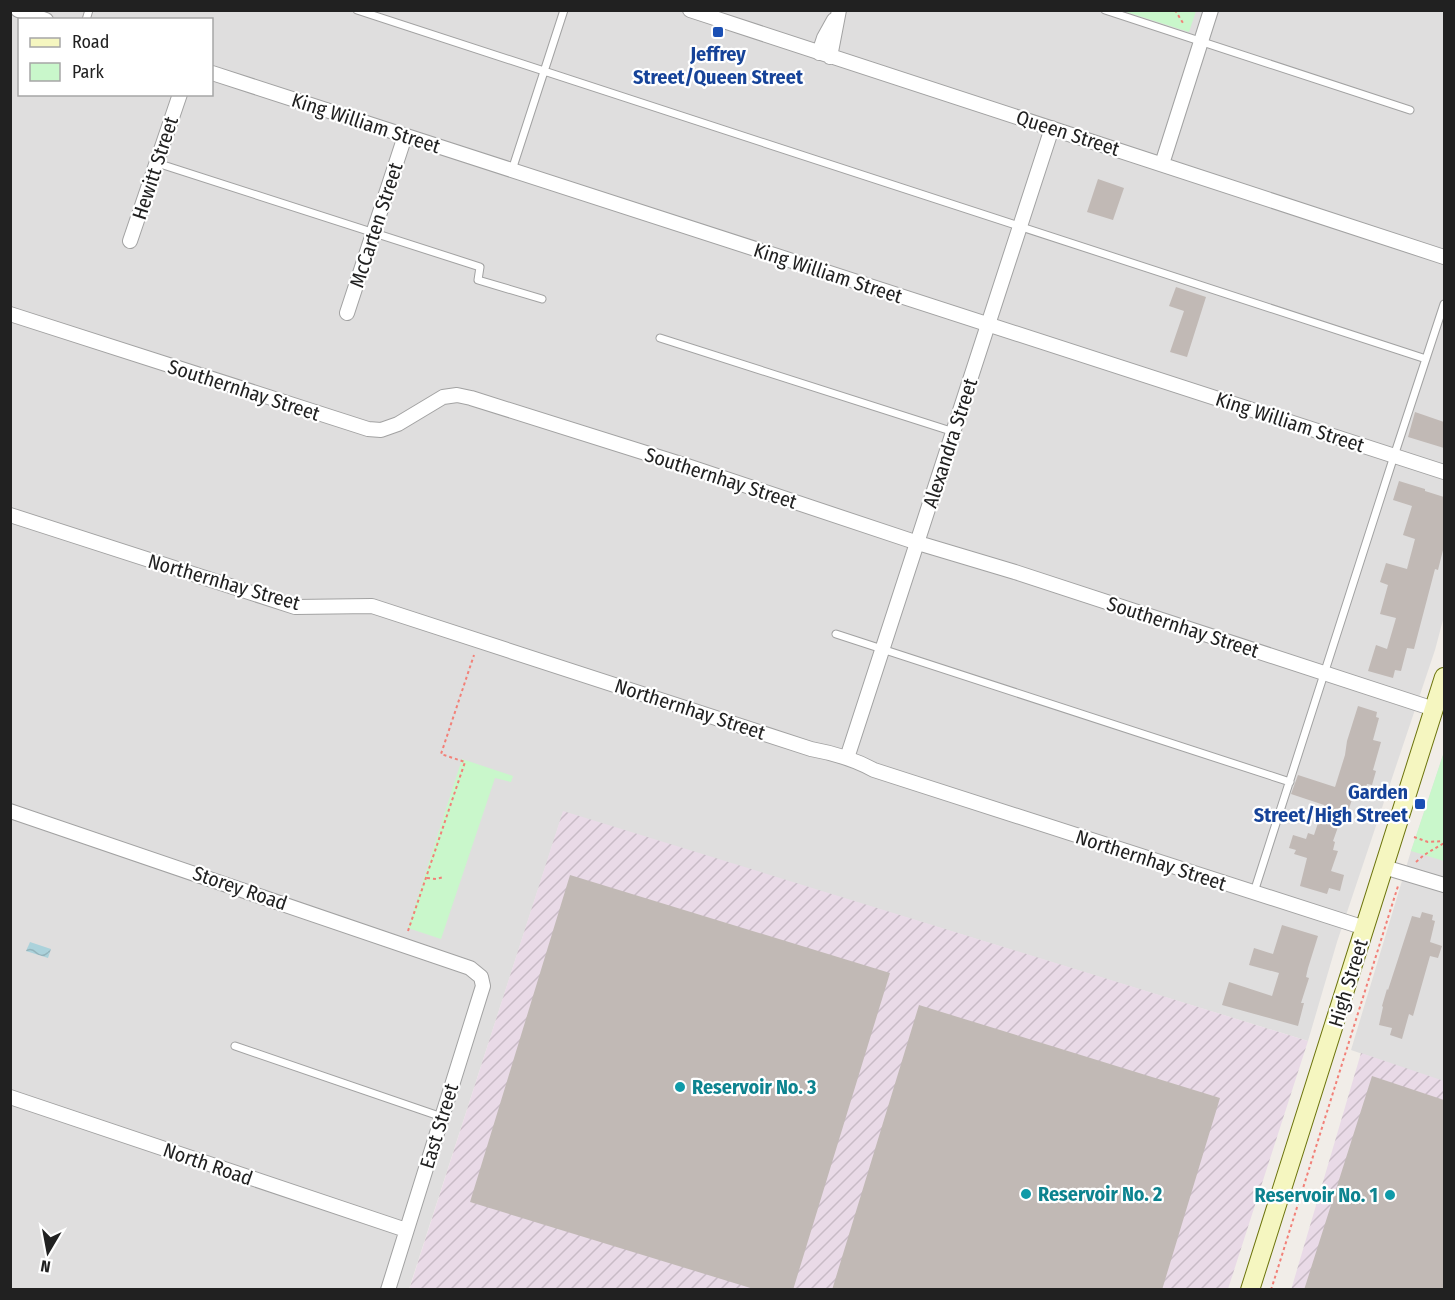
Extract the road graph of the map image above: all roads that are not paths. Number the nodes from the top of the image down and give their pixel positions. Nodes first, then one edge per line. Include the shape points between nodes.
1 (18, 10) edge
2 (357, 10) edge
3 (564, 10) edge
4 (690, 10) edge
5 (1105, 10) edge
6 (1211, 10) edge
7 (838, 12) edge
8 (40, 18) edge
9 (1200, 41) junction
10 (825, 55) junction
11 (543, 72) junction
12 (213, 73) edge
13 (179, 96) edge
14 (1410, 110) dead end
15 (1052, 128) junction
16 (405, 136) junction
17 (157, 163) junction
18 (1162, 164) junction
19 (512, 170) junction
20 (1020, 226) junction
21 (374, 232) junction
22 (130, 242) dead end
23 (1444, 257) edge
24 (542, 299) dead end
25 (1444, 304) edge
26 (347, 313) dead end
27 (10, 314) edge
28 (988, 324) junction
29 (660, 338) dead end
30 (1426, 359) junction
31 (954, 432) junction
32 (1394, 456) junction
33 (1444, 472) edge
34 (10, 515) edge
35 (918, 543) junction
36 (836, 634) dead end
37 (883, 650) junction
38 (1324, 673) junction
39 (1444, 677) edge
40 (1434, 710) junction
41 (847, 758) junction
42 (1290, 782) junction
43 (10, 811) edge
44 (1384, 867) junction
45 (1444, 885) edge
46 (1254, 893) junction
47 (1365, 928) junction
48 (470, 968) joint
49 (235, 1046) dead end
50 (10, 1097) edge
51 (442, 1118) junction
52 (406, 1230) junction
53 (388, 1290) edge
54 (1250, 1290) edge

1 - 8 street
2 - 11 lane
3 - 11 lane
4 - 10 street, Queen Street
5 - 9 lane
6 - 9 street
7 - 10 street via 824,38
9 - 14 lane
9 - 18 street
10 - 15 street, Queen Street
11 - 19 lane
11 - 20 lane
12 - 16 street, King William Street
13 - 17 street, Hewitt Street
15 - 18 street, Queen Street
15 - 20 street, Alexandra Street
16 - 19 street, King William Street
16 - 21 street, McCarten Street
17 - 21 lane
17 - 22 street, Hewitt Street
18 - 23 street, Queen Street
19 - 28 street, King William Street
20 - 28 street, Alexandra Street
20 - 30 lane
21 - 24 lane via 480,267 478,279
21 - 26 street, McCarten Street
25 - 30 lane
27 - 35 street, Southernhay Street via 368,429 381,430 398,424 443,397 471,398
28 - 31 street, Alexandra Street
28 - 32 street, King William Street
29 - 31 lane
30 - 32 lane
31 - 35 street, Alexandra Street
32 - 33 street, King William Street
32 - 38 lane
34 - 41 street, Northernhay Street via 295,607 372,606
35 - 37 street, Alexandra Street
35 - 38 street, Southernhay Street
36 - 37 lane
37 - 41 street, Alexandra Street
37 - 42 lane
38 - 40 street, Southernhay Street
38 - 42 lane
39 - 40 main road, High Street
40 - 44 main road, High Street
41 - 46 street, Northernhay Street
42 - 46 lane
43 - 48 street, Storey Road
44 - 45 street
44 - 47 main road, High Street
46 - 47 street, Northernhay Street
47 - 54 main road, High Street
48 - 51 street, East Street via 482,977 483,986
49 - 51 lane
50 - 52 street, North Road
51 - 52 street, East Street
52 - 53 street, East Street

